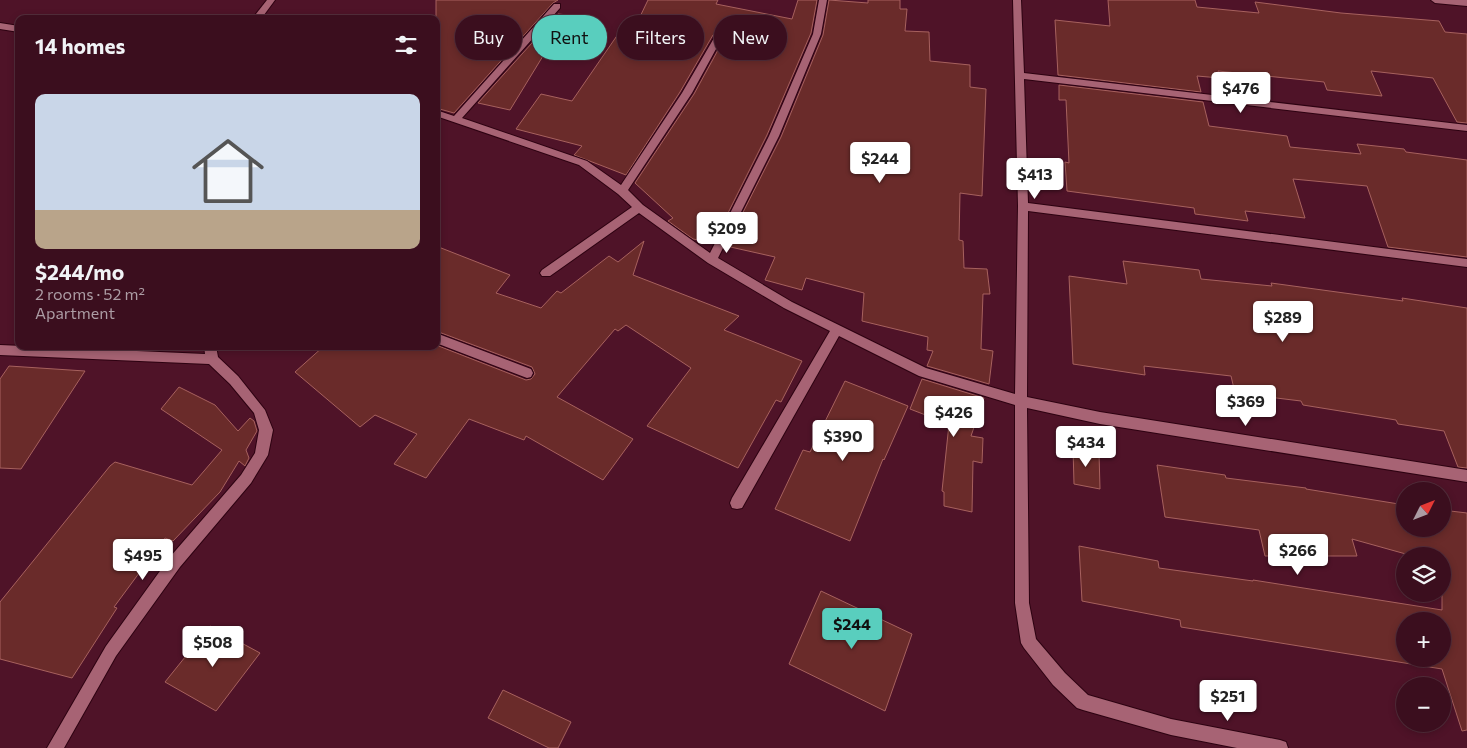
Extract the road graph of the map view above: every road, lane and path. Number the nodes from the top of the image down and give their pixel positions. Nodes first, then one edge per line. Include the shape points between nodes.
1 (271, 0) edge
2 (823, 0) edge
3 (1018, 0) edge
4 (1435, 0) edge
5 (1467, 3) edge
6 (557, 6) dead end
7 (259, 15) edge
8 (0, 26) edge
9 (15, 28) edge
10 (714, 45) edge
11 (1018, 75) junction
12 (440, 114) edge
13 (456, 120) junction
14 (1467, 128) edge
15 (622, 191) junction
16 (1023, 206) junction
17 (640, 208) junction
18 (712, 260) junction
19 (1467, 263) edge
20 (546, 273) dead end
21 (837, 329) junction
22 (440, 340) edge
23 (0, 350) edge
24 (211, 353) edge
25 (527, 373) dead end
26 (1021, 401) junction
27 (1467, 476) edge
28 (737, 503) dead end
29 (55, 748) edge
30 (1280, 748) edge

1 - 7 street
2 - 18 street via 817,34 778,127
3 - 11 street
4 - 5 street
6 - 13 street
8 - 9 street
10 - 15 street via 687,93
11 - 14 street
11 - 16 street
12 - 13 street
13 - 15 street via 583,163
15 - 17 street
16 - 19 street
16 - 26 street
17 - 18 street
17 - 20 street
18 - 21 street via 788,305
21 - 26 street via 923,372
21 - 28 street
22 - 25 street
23 - 24 street
24 - 29 street via 259,410 266,430 261,455 246,479 175,562 111,651
26 - 27 street via 1100,418
26 - 30 street via 1022,603 1029,643 1059,680 1083,702 1171,727

